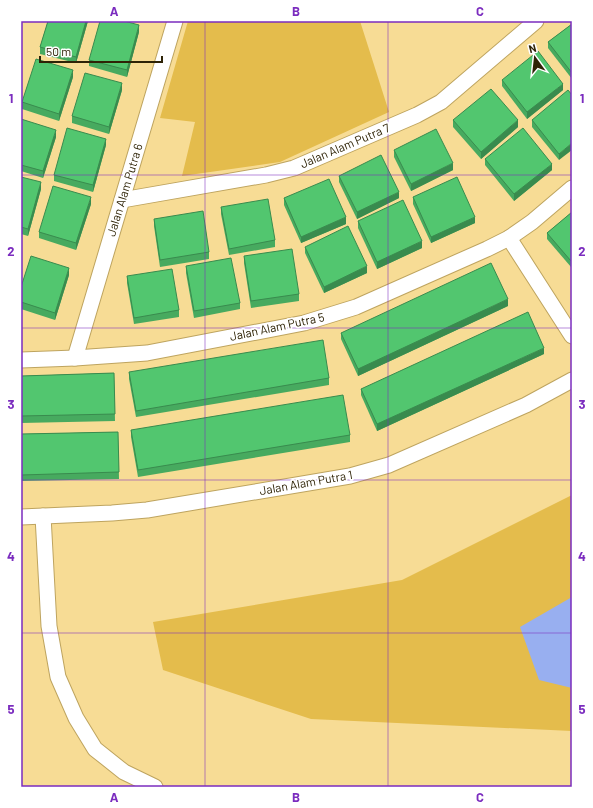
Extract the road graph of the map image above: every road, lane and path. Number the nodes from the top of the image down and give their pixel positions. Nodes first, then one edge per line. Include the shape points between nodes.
1 (175, 21) edge
2 (536, 21) edge
3 (572, 188) edge
4 (122, 200) junction
5 (509, 238) junction
6 (572, 336) edge
7 (75, 358) junction
8 (21, 360) edge
9 (572, 380) edge
10 (43, 516) junction
11 (21, 517) edge
12 (155, 787) edge

1 - 4 street, Jalan Alam Putra 6
2 - 4 street, Jalan Alam Putra 7 via 441,102 381,131 294,168
3 - 5 street, Jalan Alam Putra 5
4 - 7 street, Jalan Alam Putra 6
5 - 6 street
5 - 7 street, Jalan Alam Putra 5 via 356,307 304,323 147,353
7 - 8 street, Jalan Alam Putra 5
9 - 10 street, Jalan Alam Putra 1 via 526,405 389,465 350,476 147,510
10 - 11 street, Jalan Alam Putra 1
10 - 12 street via 49,626 58,677 76,718 95,749 124,772

